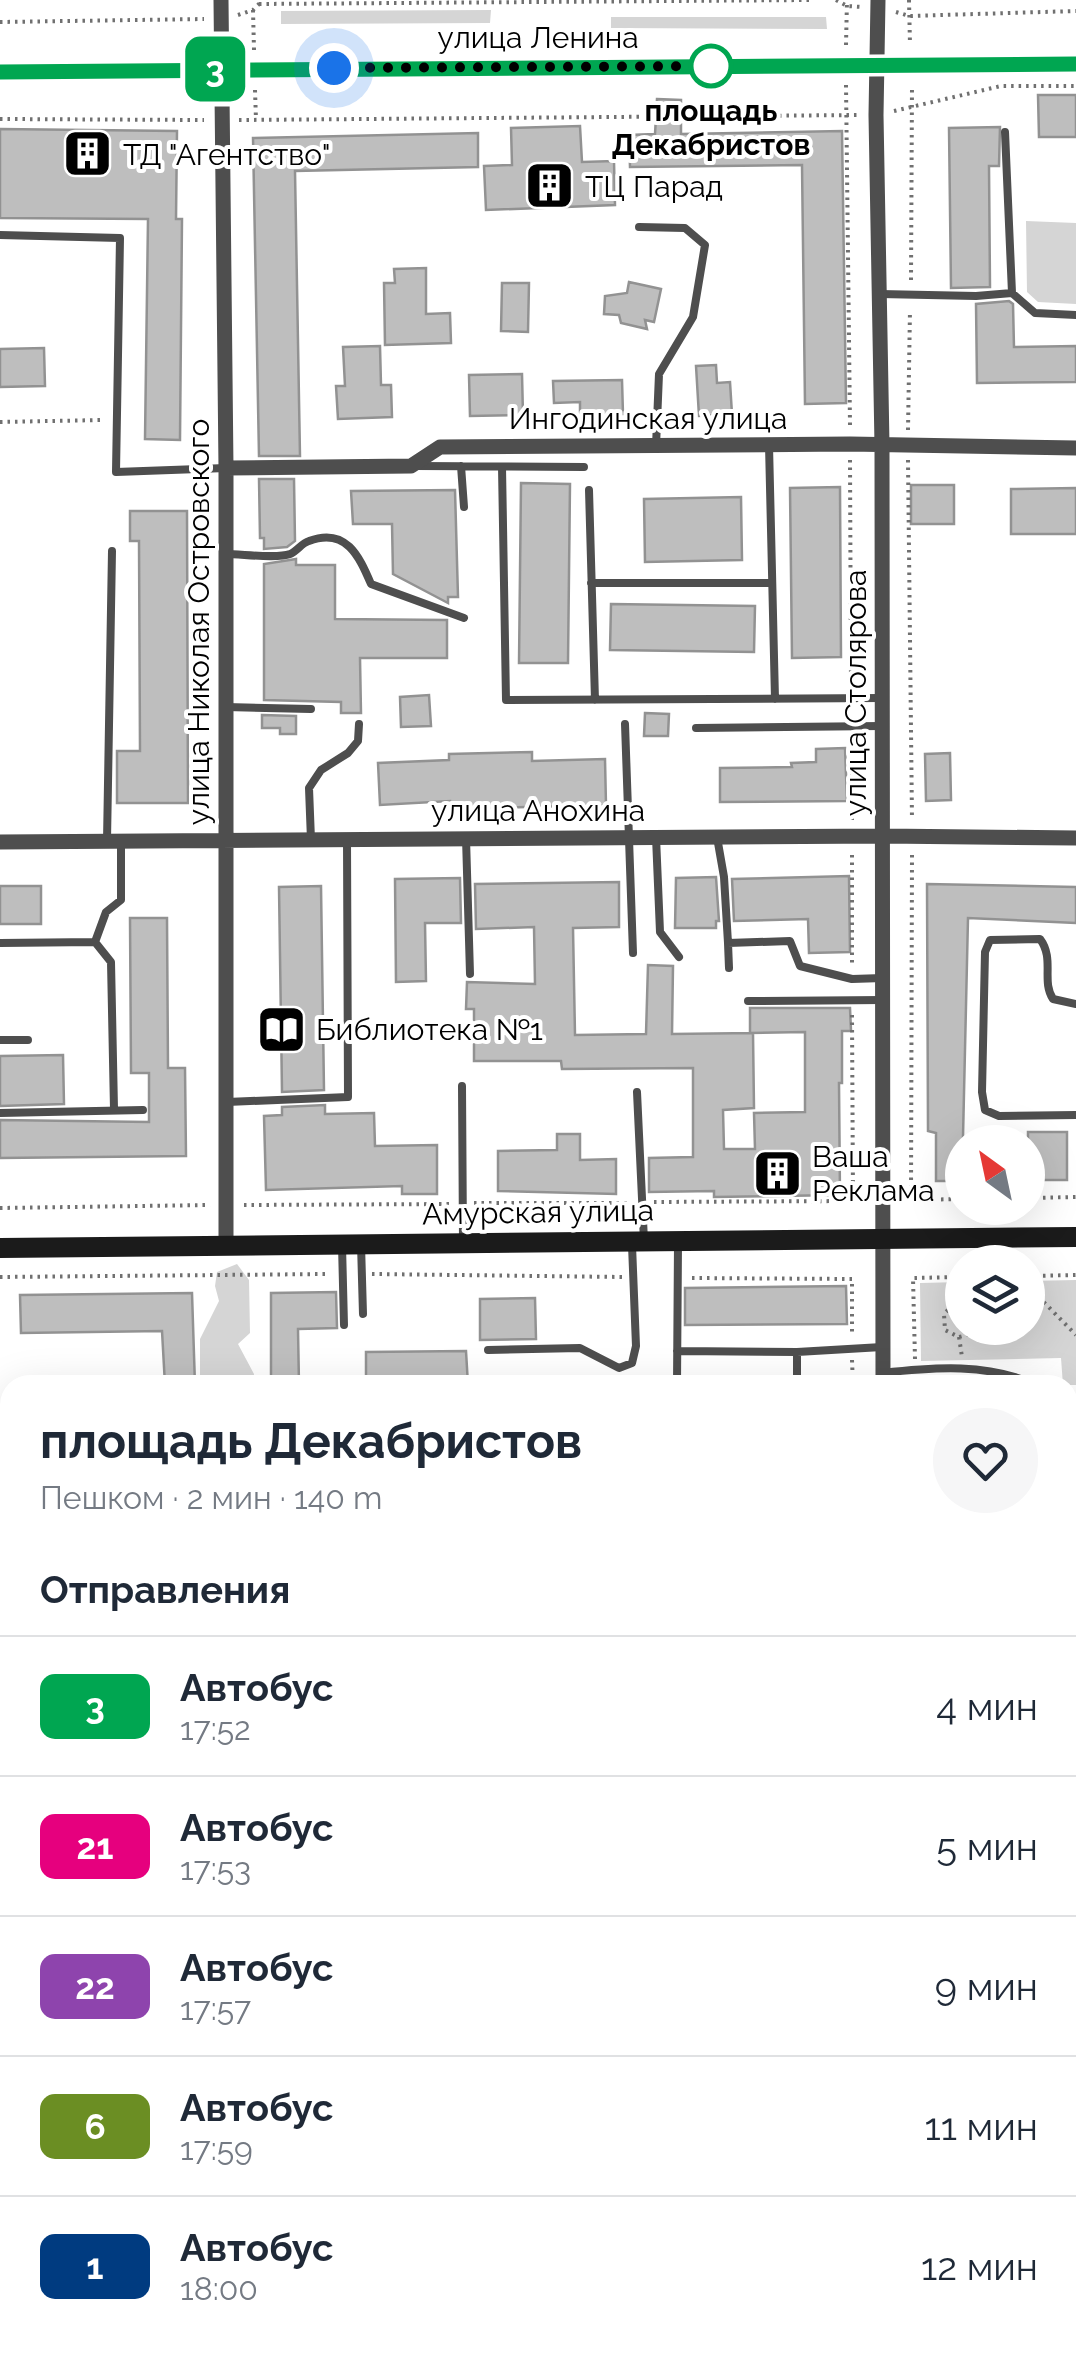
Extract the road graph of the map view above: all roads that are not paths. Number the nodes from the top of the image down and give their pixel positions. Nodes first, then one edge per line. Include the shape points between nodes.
1 (221, 0) edge
2 (878, 4) edge
3 (1076, 64) edge
4 (877, 65) junction
5 (220, 69) junction
6 (0, 72) edge
7 (1005, 132) dead end
8 (640, 227) dead end
9 (0, 235) edge
10 (1012, 293) junction
11 (880, 294) junction
12 (1076, 315) edge
13 (768, 445) junction
14 (882, 445) junction
15 (656, 446) junction
16 (1076, 448) edge
17 (411, 466) junction
18 (461, 466) junction
19 (502, 466) junction
20 (584, 466) dead end
21 (226, 468) junction
22 (588, 490) dead end
23 (464, 507) dead end
24 (112, 551) dead end
25 (226, 554) junction
26 (770, 583) junction
27 (591, 584) junction
28 (464, 618) dead end
29 (882, 698) junction
30 (775, 699) junction
31 (595, 700) junction
32 (226, 708) junction
33 (311, 709) dead end
34 (359, 724) dead end
35 (624, 724) dead end
36 (882, 726) junction
37 (696, 728) dead end
38 (717, 836) junction
39 (884, 836) junction
40 (630, 837) junction
41 (656, 837) junction
42 (466, 838) junction
43 (1076, 838) edge
44 (226, 840) junction
45 (311, 840) junction
46 (347, 840) junction
47 (114, 841) junction
48 (0, 842) edge
49 (95, 942) junction
50 (0, 943) edge
51 (728, 943) junction
52 (633, 953) dead end
53 (679, 957) dead end
54 (730, 968) dead end
55 (470, 974) dead end
56 (883, 978) junction
57 (884, 1000) junction
58 (748, 1001) dead end
59 (1076, 1004) edge
60 (0, 1040) edge
61 (28, 1040) dead end
62 (462, 1086) dead end
63 (637, 1092) dead end
64 (227, 1102) junction
65 (114, 1109) junction
66 (143, 1110) dead end
67 (0, 1113) edge
68 (1076, 1115) edge
69 (1076, 1237) edge
70 (883, 1239) junction
71 (678, 1240) junction
72 (638, 1241) junction
73 (463, 1243) junction
74 (226, 1244) junction
75 (351, 1245) junction
76 (0, 1248) edge
77 (363, 1314) dead end
78 (344, 1325) dead end
79 (883, 1347) junction
80 (488, 1350) dead end
81 (677, 1351) junction
82 (796, 1352) junction
83 (677, 1375) edge
84 (797, 1375) edge
85 (883, 1375) edge
86 (896, 1375) edge
87 (1007, 1375) edge

1 - 5 street, улица Николая Островского
2 - 4 street, улица Столярова
3 - 4 main road, улица Ленина
4 - 5 main road, улица Ленина
4 - 11 street, улица Столярова
5 - 6 main road, улица Ленина
5 - 21 street, улица Николая Островского
7 - 10 lane
8 - 15 lane via 685,228 705,246 693,317 659,374
9 - 21 lane via 120,238 116,472
10 - 11 lane
10 - 12 lane via 1035,313
11 - 14 street, улица Столярова
13 - 14 street, Ингодинская улица
13 - 15 street, Ингодинская улица
13 - 26 lane
14 - 16 street, Ингодинская улица
14 - 29 street, улица Столярова
15 - 17 street, Ингодинская улица via 440,447
17 - 18 lane
17 - 21 street, Ингодинская улица
18 - 19 lane
18 - 23 lane
19 - 20 lane
19 - 31 lane via 506,700
21 - 25 street, улица Николая Островского
22 - 27 lane
24 - 47 lane
25 - 28 lane via 289,555 308,541 345,540 371,584
25 - 32 street, улица Николая Островского
26 - 27 lane
26 - 30 lane
27 - 31 lane
29 - 30 lane
29 - 36 street, улица Столярова
30 - 31 lane
32 - 33 lane
32 - 44 street, улица Николая Островского
34 - 45 lane via 358,741 309,788
35 - 40 lane
36 - 37 lane
36 - 39 street, улица Столярова
38 - 39 street, улица Анохина
38 - 41 street, улица Анохина
38 - 51 lane
39 - 43 street, улица Анохина
39 - 56 street, улица Столярова
40 - 41 street, улица Анохина
40 - 42 street, улица Анохина
40 - 52 lane
41 - 53 lane via 660,932
42 - 46 street, улица Анохина
42 - 55 lane
44 - 45 street, улица Анохина
44 - 47 street, улица Анохина
44 - 64 street, улица Николая Островского
45 - 46 street, улица Анохина
46 - 64 lane via 348,1097
47 - 48 street, улица Анохина
47 - 49 lane via 121,900 106,912
49 - 50 lane
49 - 65 lane via 111,962
51 - 54 lane
51 - 56 lane via 790,941 800,966 852,979
56 - 57 street, улица Столярова
57 - 58 lane
57 - 70 street, улица Столярова
59 - 68 lane via 1053,1000 1048,991 1047,948 1040,939 990,940 985,1110 999,1116
60 - 61 lane
62 - 73 lane
63 - 72 lane
64 - 74 street, улица Николая Островского
65 - 66 lane
65 - 67 lane
69 - 70 main road, Амурская улица
70 - 71 main road, Амурская улица
70 - 79 street, улица Столярова
71 - 72 main road, Амурская улица
71 - 81 lane
72 - 73 main road, Амурская улица
72 - 80 lane via 632,1363 619,1368 580,1348
73 - 75 main road, Амурская улица
74 - 75 main road, Амурская улица
74 - 76 main road, Амурская улица
75 - 77 lane via 362,1274
75 - 78 lane via 342,1274
79 - 82 lane
79 - 85 street, улица Столярова
81 - 82 lane
81 - 83 lane
82 - 84 lane
86 - 87 lane via 963,1367

